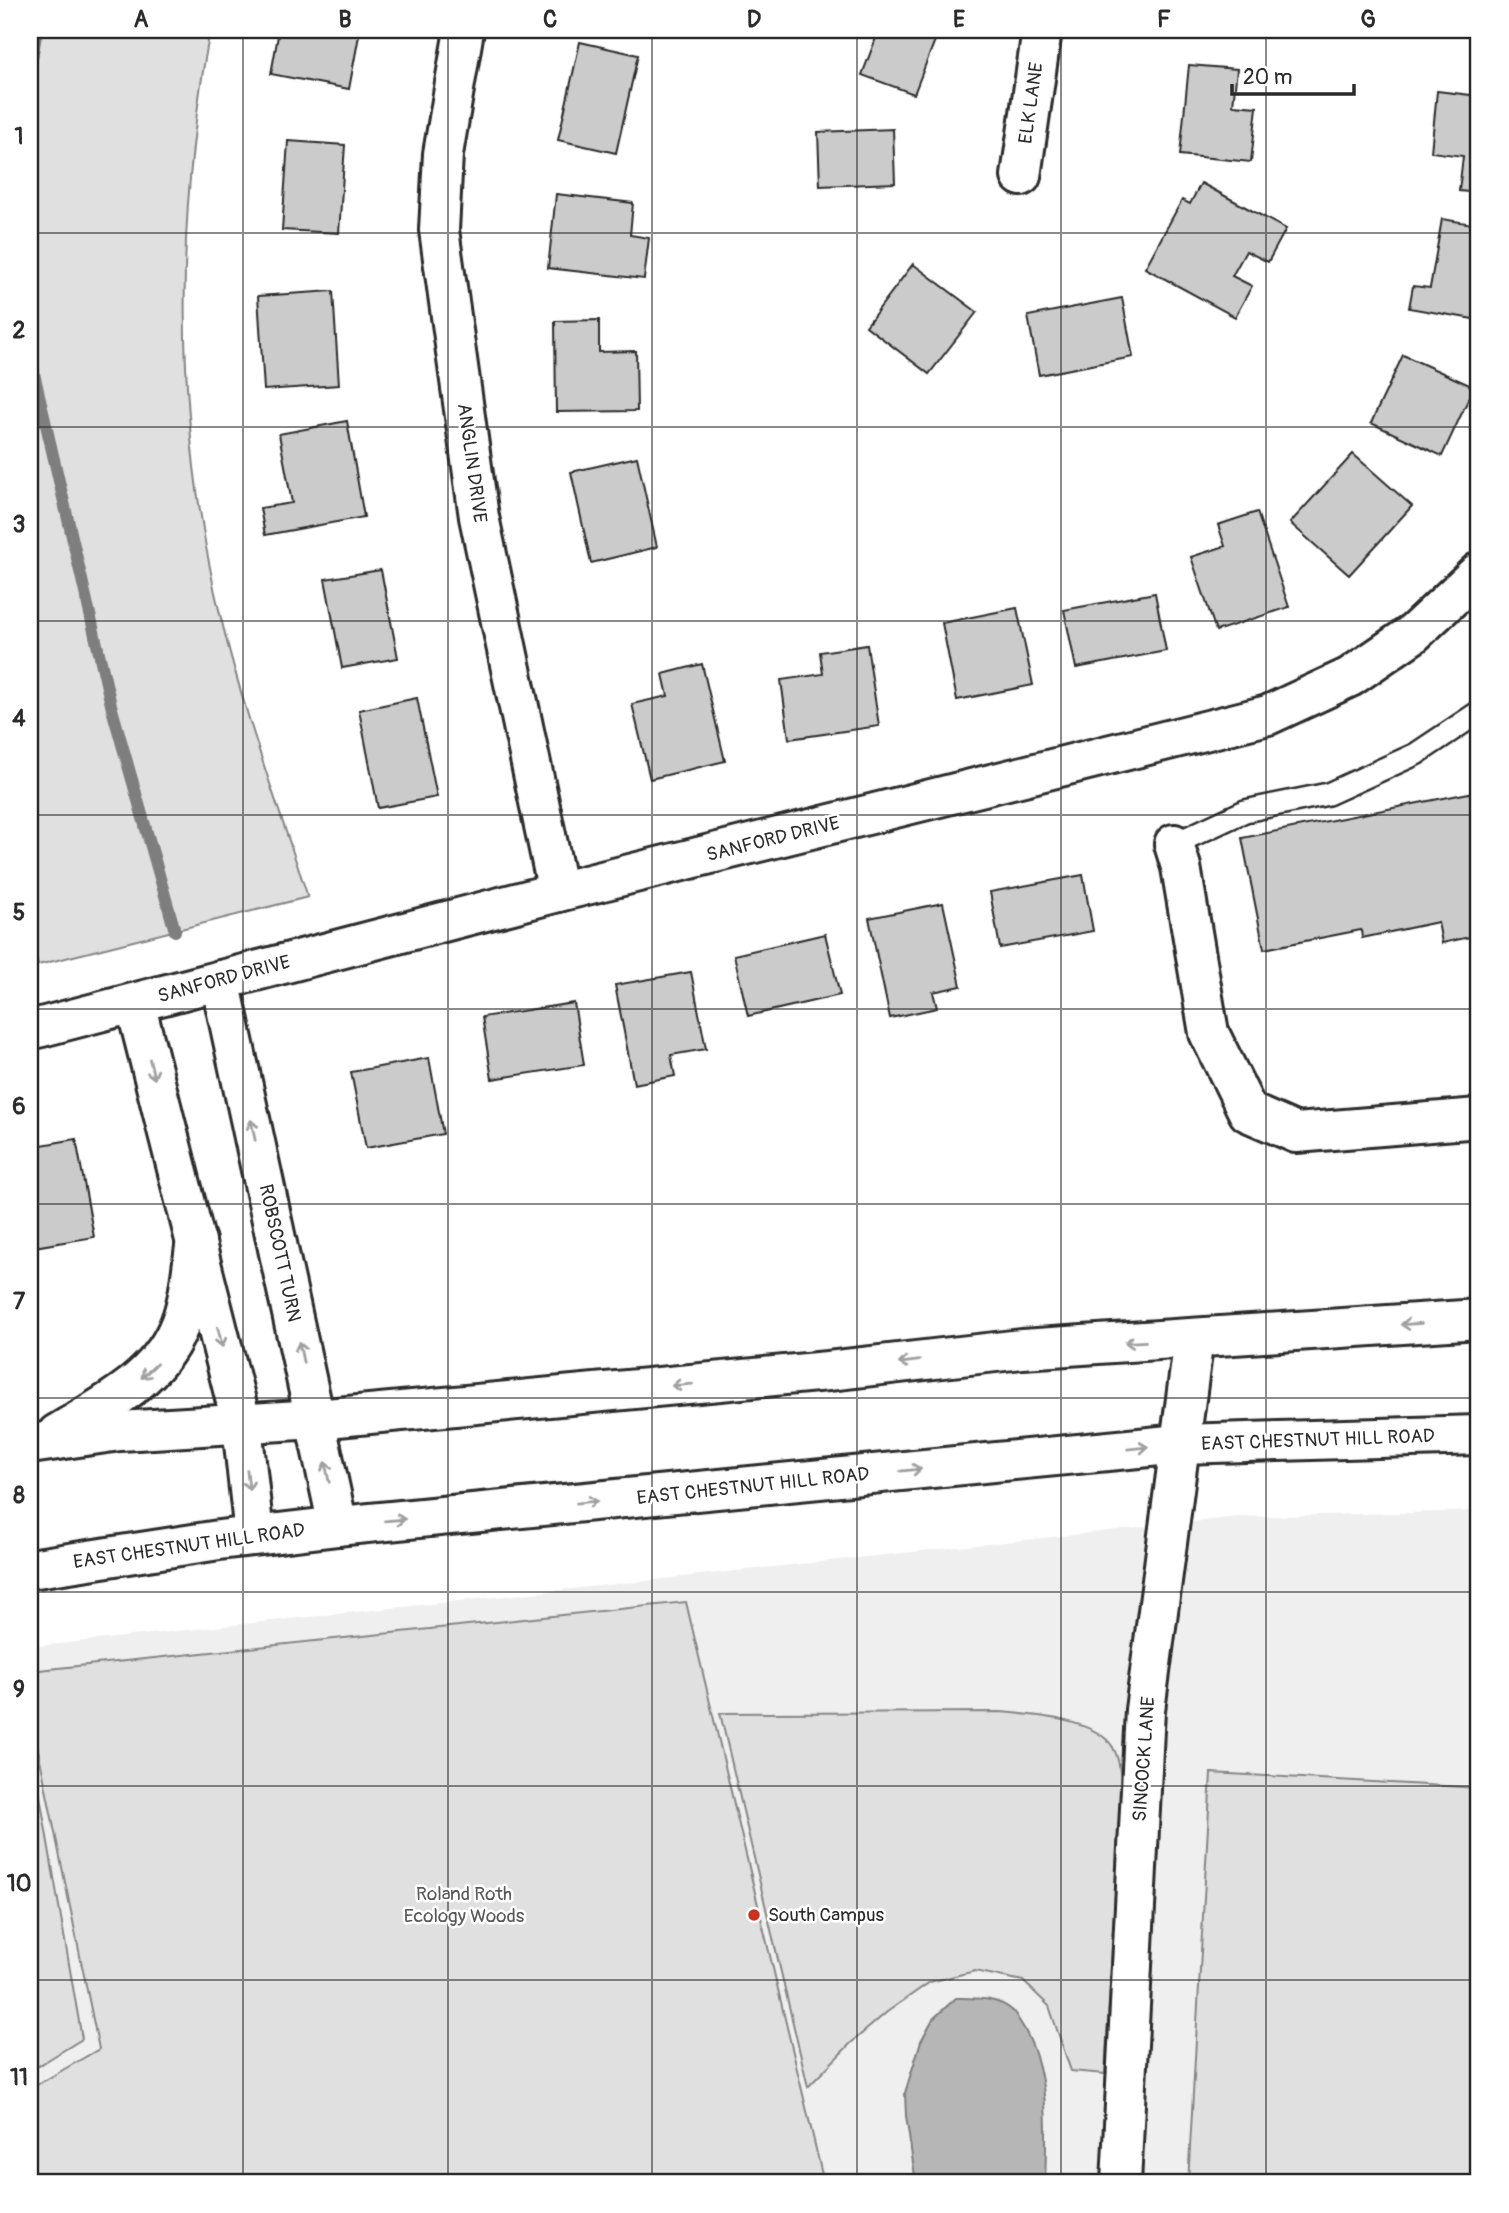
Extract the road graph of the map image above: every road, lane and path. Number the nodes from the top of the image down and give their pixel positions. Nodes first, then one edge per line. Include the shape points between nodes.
1 (464, 30) edge
2 (1042, 30) edge
3 (1021, 176) dead end
4 (1479, 572) edge
5 (1479, 712) edge
6 (1174, 844) joint
7 (558, 892) junction
8 (220, 980) junction
9 (135, 1003) junction
10 (30, 1030) edge
11 (1479, 1118) edge
12 (196, 1241) junction
13 (1479, 1319) edge
14 (1194, 1338) junction
15 (316, 1419) junction
16 (242, 1425) junction
17 (1479, 1435) edge
18 (37, 1443) edge
19 (1180, 1444) junction
20 (338, 1526) junction
21 (254, 1535) junction
22 (30, 1569) edge
23 (1121, 2183) edge

1 - 7 street, ANGLIN DRIVE via 443,154 439,230 479,517
2 - 3 street, ELK LANE
4 - 7 street, SANFORD DRIVE via 1414,633 1350,677 1268,715
5 - 6 lane via 1416,754 1328,794 1245,811
6 - 11 street via 1209,1033 1248,1112 1296,1133
7 - 8 street, SANFORD DRIVE
8 - 9 street, SANFORD DRIVE
15 -> 8 street, ROBSCOTT TURN
9 - 10 street, SANFORD DRIVE
9 -> 12 street
12 -> 16 street
12 -> 18 street via 178,1330 156,1366 125,1392
13 -> 14 street
14 -> 15 street via 1023,1349
14 - 19 street, SINCOCK LANE
15 - 16 street
20 -> 15 street, ROBSCOTT TURN
16 - 18 street via 120,1431
16 -> 21 street
17 - 19 street, EAST CHESTNUT HILL ROAD
20 -> 19 street, EAST CHESTNUT HILL ROAD
19 - 23 street, SINCOCK LANE via 1145,1710
20 - 21 street, EAST CHESTNUT HILL ROAD
21 - 22 street, EAST CHESTNUT HILL ROAD

